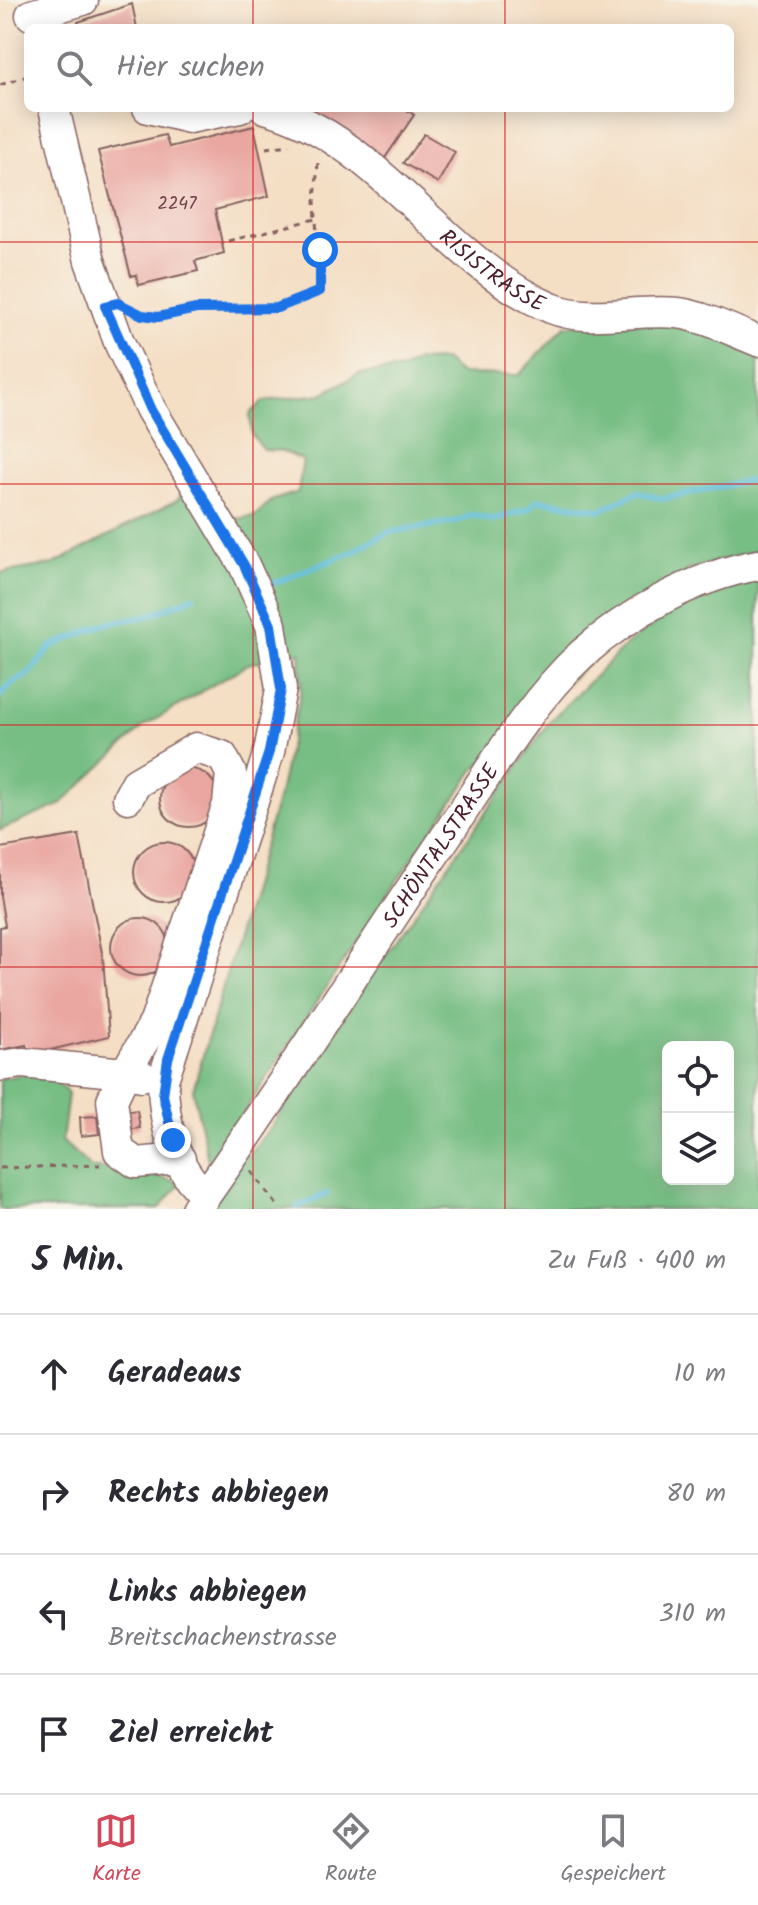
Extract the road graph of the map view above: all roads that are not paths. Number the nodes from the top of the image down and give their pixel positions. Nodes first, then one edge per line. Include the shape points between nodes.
1 (83, 0) edge
2 (37, 11) edge
3 (55, 112) edge
4 (164, 112) edge
5 (220, 112) edge
6 (279, 112) edge
7 (758, 341) edge
8 (758, 565) edge
9 (128, 798) dead end
10 (0, 1066) edge
11 (125, 1073) junction
12 (163, 1080) junction
13 (180, 1159) junction
14 (201, 1202) edge

1 - 2 street
3 - 12 street via 105,306 151,410 244,565 271,625 281,689 269,752
4 - 5 street via 189,118
6 - 7 street, RISISTRASSE via 319,130 512,286 552,308 587,315 679,313
8 - 14 street, SCHÖNTALSTRASSE via 677,592 613,630 553,684
9 - 11 street via 136,783 196,748 222,756 231,773 228,804 160,1008
10 - 11 street via 22,1063
11 - 12 street
11 - 13 street via 112,1100 119,1151 136,1163
12 - 13 street via 164,1110
13 - 14 street

